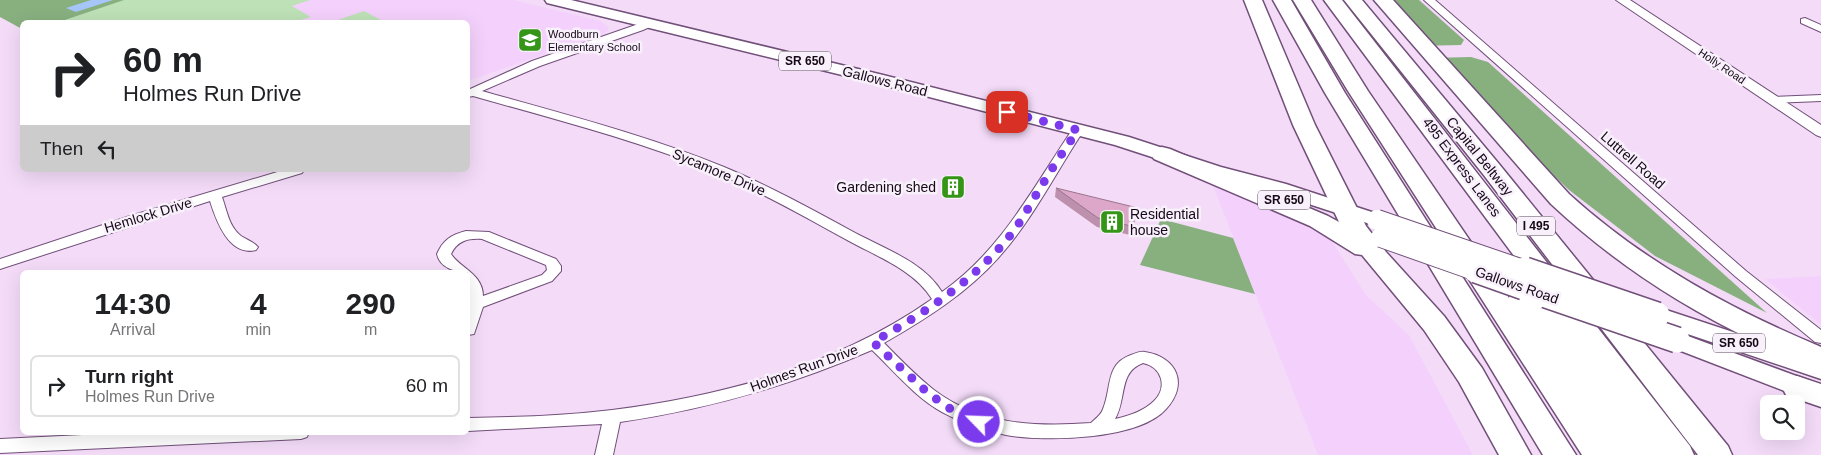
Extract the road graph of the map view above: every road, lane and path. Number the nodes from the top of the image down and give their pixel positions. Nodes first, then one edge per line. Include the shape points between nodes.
1 (552, 0) edge
2 (1252, 0) edge
3 (1282, 0) edge
4 (1302, 0) edge
5 (1333, 0) edge
6 (1353, 0) edge
7 (1383, 0) edge
8 (1429, 0) edge
9 (1622, 0) edge
10 (1805, 21) dead end
11 (650, 23) junction
12 (1821, 30) edge
13 (1335, 93) junction
14 (470, 94) edge
15 (1821, 98) edge
16 (1773, 100) junction
17 (1078, 130) junction
18 (1821, 132) edge
19 (1162, 154) junction
20 (291, 172) edge
21 (215, 195) junction
22 (1367, 230) junction
23 (251, 247) dead end
24 (0, 264) edge
25 (461, 270) edge
26 (470, 281) edge
27 (1537, 296) junction
28 (940, 301) junction
29 (476, 304) junction
30 (470, 324) edge
31 (1821, 338) edge
32 (873, 342) junction
33 (1821, 359) edge
34 (1815, 387) edge
35 (612, 417) junction
36 (470, 425) edge
37 (1095, 429) junction
38 (236, 435) edge
39 (0, 446) edge
40 (604, 455) edge
41 (1515, 455) edge
42 (1540, 455) edge
43 (1560, 455) edge
44 (1599, 455) edge
45 (1629, 455) edge
46 (1649, 455) edge
47 (1678, 455) edge
48 (1716, 455) edge

1 - 11 main road, Gallows Road / SR 650
2 - 22 highway via 1304,125
3 - 13 highway
4 - 44 highway via 1358,92
5 - 47 highway, 495 Express Lanes / I 495
6 - 48 highway, Capital Beltway / I 495
7 - 33 highway via 1583,221 1653,273 1713,308
8 - 31 street, Luttrell Road via 1741,274
9 - 16 street, Holly Road
10 - 12 street
11 - 14 street via 618,38 561,54
11 - 17 main road, Gallows Road / SR 650
13 - 42 highway
13 - 43 highway
14 - 28 street, Sycamore Drive via 641,141 701,162 788,202 916,272 931,285
15 - 16 street
16 - 18 street, Holly Road
17 - 19 main road, Gallows Road / SR 650
17 - 28 street, Holmes Run Drive via 1009,237 968,279
19 - 22 main road, Gallows Road / SR 650
19 - 22 highway via 1319,221 1351,239
20 - 21 street, Hemlock Drive
21 - 23 street via 227,231 234,239
21 - 24 street, Hemlock Drive
22 - 27 main road, Gallows Road / SR 650, bridge
22 - 41 highway via 1471,376
25 - 29 street via 444,254 452,242 475,234 484,234 554,266 547,278
26 - 29 street via 476,292
27 - 34 main road, Gallows Road / SR 650, bridge
27 - 34 main road, Gallows Road / SR 650, bridge via 1657,315
27 - 45 highway
27 - 46 highway
28 - 32 street, Holmes Run Drive
29 - 30 street
32 - 35 street, Holmes Run Drive via 802,372 755,387
32 - 37 street via 929,394 952,410 979,422 1033,433
35 - 36 street, Holmes Run Drive
35 - 40 street
37 - 37 street via 1111,410 1115,385 1126,364 1142,357 1152,358 1167,368 1168,392 1154,411 1140,419
38 - 39 street

